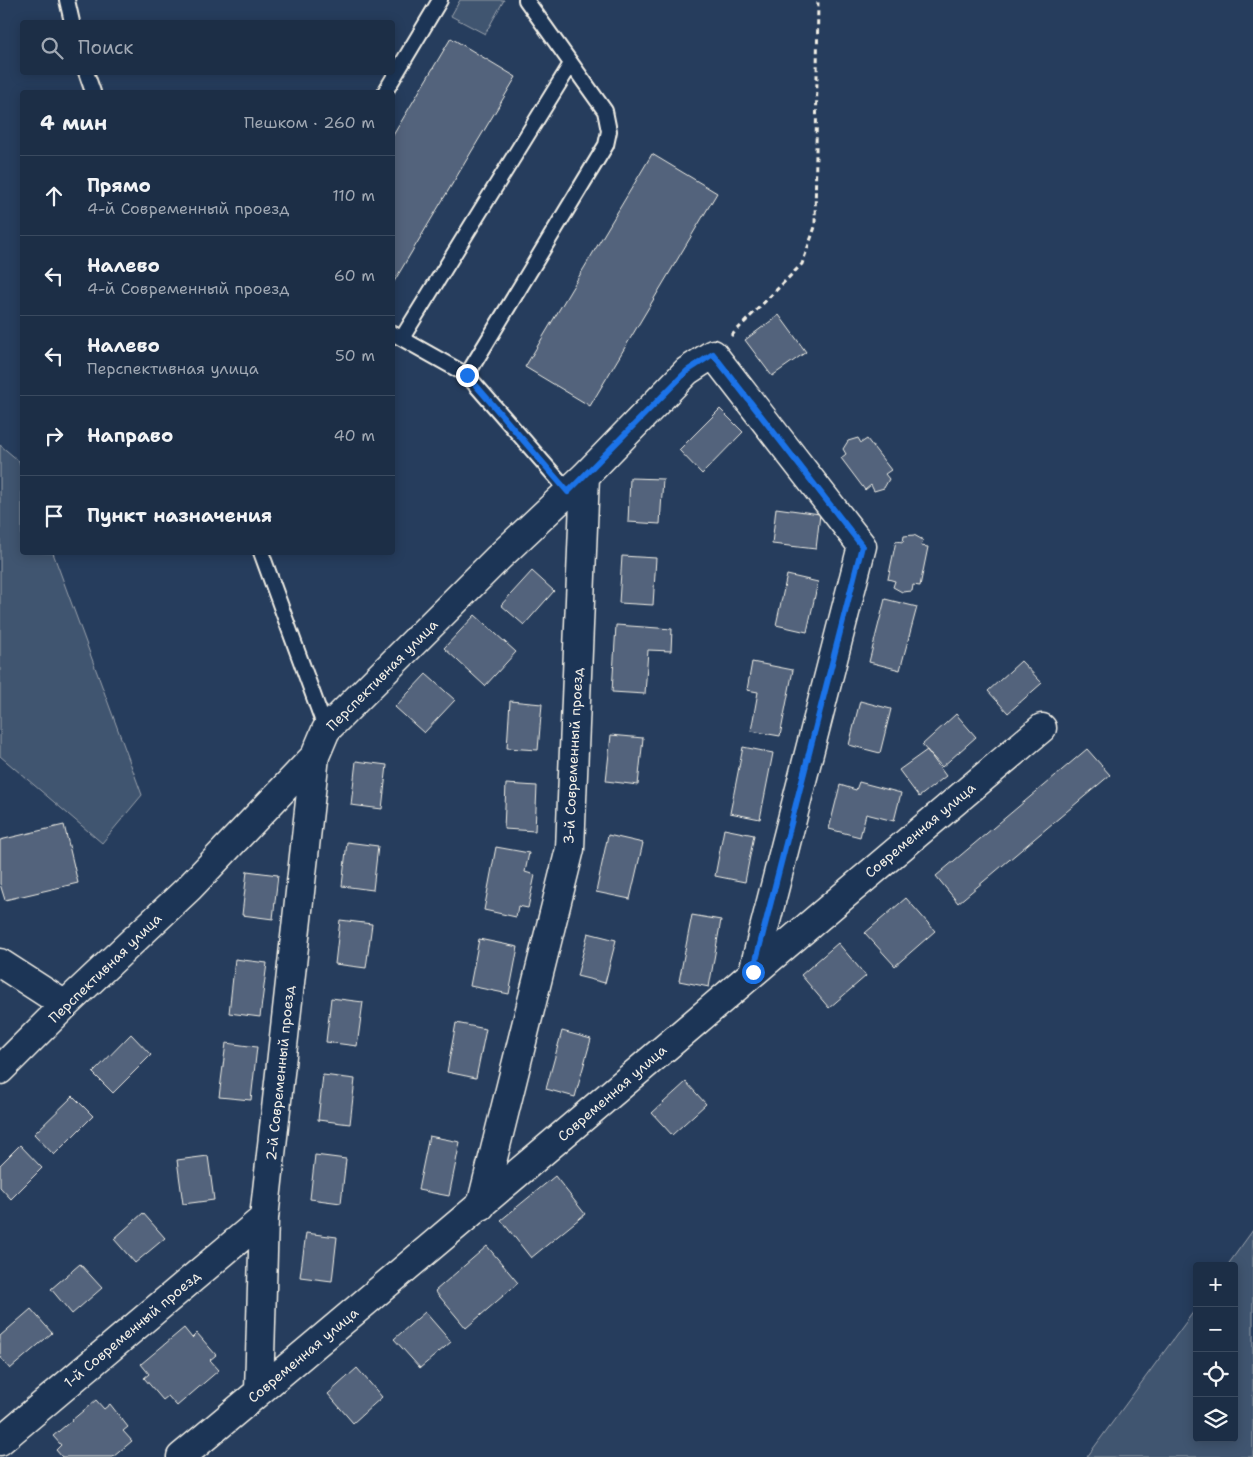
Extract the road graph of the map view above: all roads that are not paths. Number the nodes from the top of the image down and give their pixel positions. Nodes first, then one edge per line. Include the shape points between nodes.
1 (67, 0) edge
2 (440, 0) edge
3 (526, 0) edge
4 (72, 20) edge
5 (571, 64) junction
6 (395, 74) edge
7 (87, 75) edge
8 (394, 75) edge
9 (92, 90) edge
10 (385, 90) edge
11 (397, 335) edge
12 (467, 375) junction
13 (577, 484) junction
14 (262, 555) edge
15 (1042, 728) dead end
16 (326, 730) junction
17 (315, 756) junction
18 (0, 963) edge
19 (753, 972) junction
20 (65, 1005) junction
21 (0, 1070) edge
22 (481, 1206) junction
23 (264, 1218) junction
24 (259, 1391) junction
25 (0, 1441) edge
26 (181, 1457) edge

1 - 4 lane
2 - 6 lane
3 - 5 lane
5 - 11 lane
5 - 12 lane via 605,111 606,145
7 - 9 lane
8 - 10 lane
11 - 12 lane
12 - 13 lane
13 - 16 street, Перспективная улица
13 - 19 street, Перспективная улица via 687,371 713,354 862,546
13 - 22 street, 3-й Современный проезд via 570,849
14 - 16 lane
15 - 19 street, Современная улица
16 - 17 street, Перспективная улица
17 - 20 street, Перспективная улица via 188,888
17 - 23 street, 2-й Современный проезд
18 - 20 street
19 - 22 street, Современная улица
20 - 21 street, Перспективная улица
22 - 24 street, Современная улица
23 - 24 street, 2-й Современный проезд
23 - 25 street, 1-й Современный проезд
24 - 26 street, Современная улица

